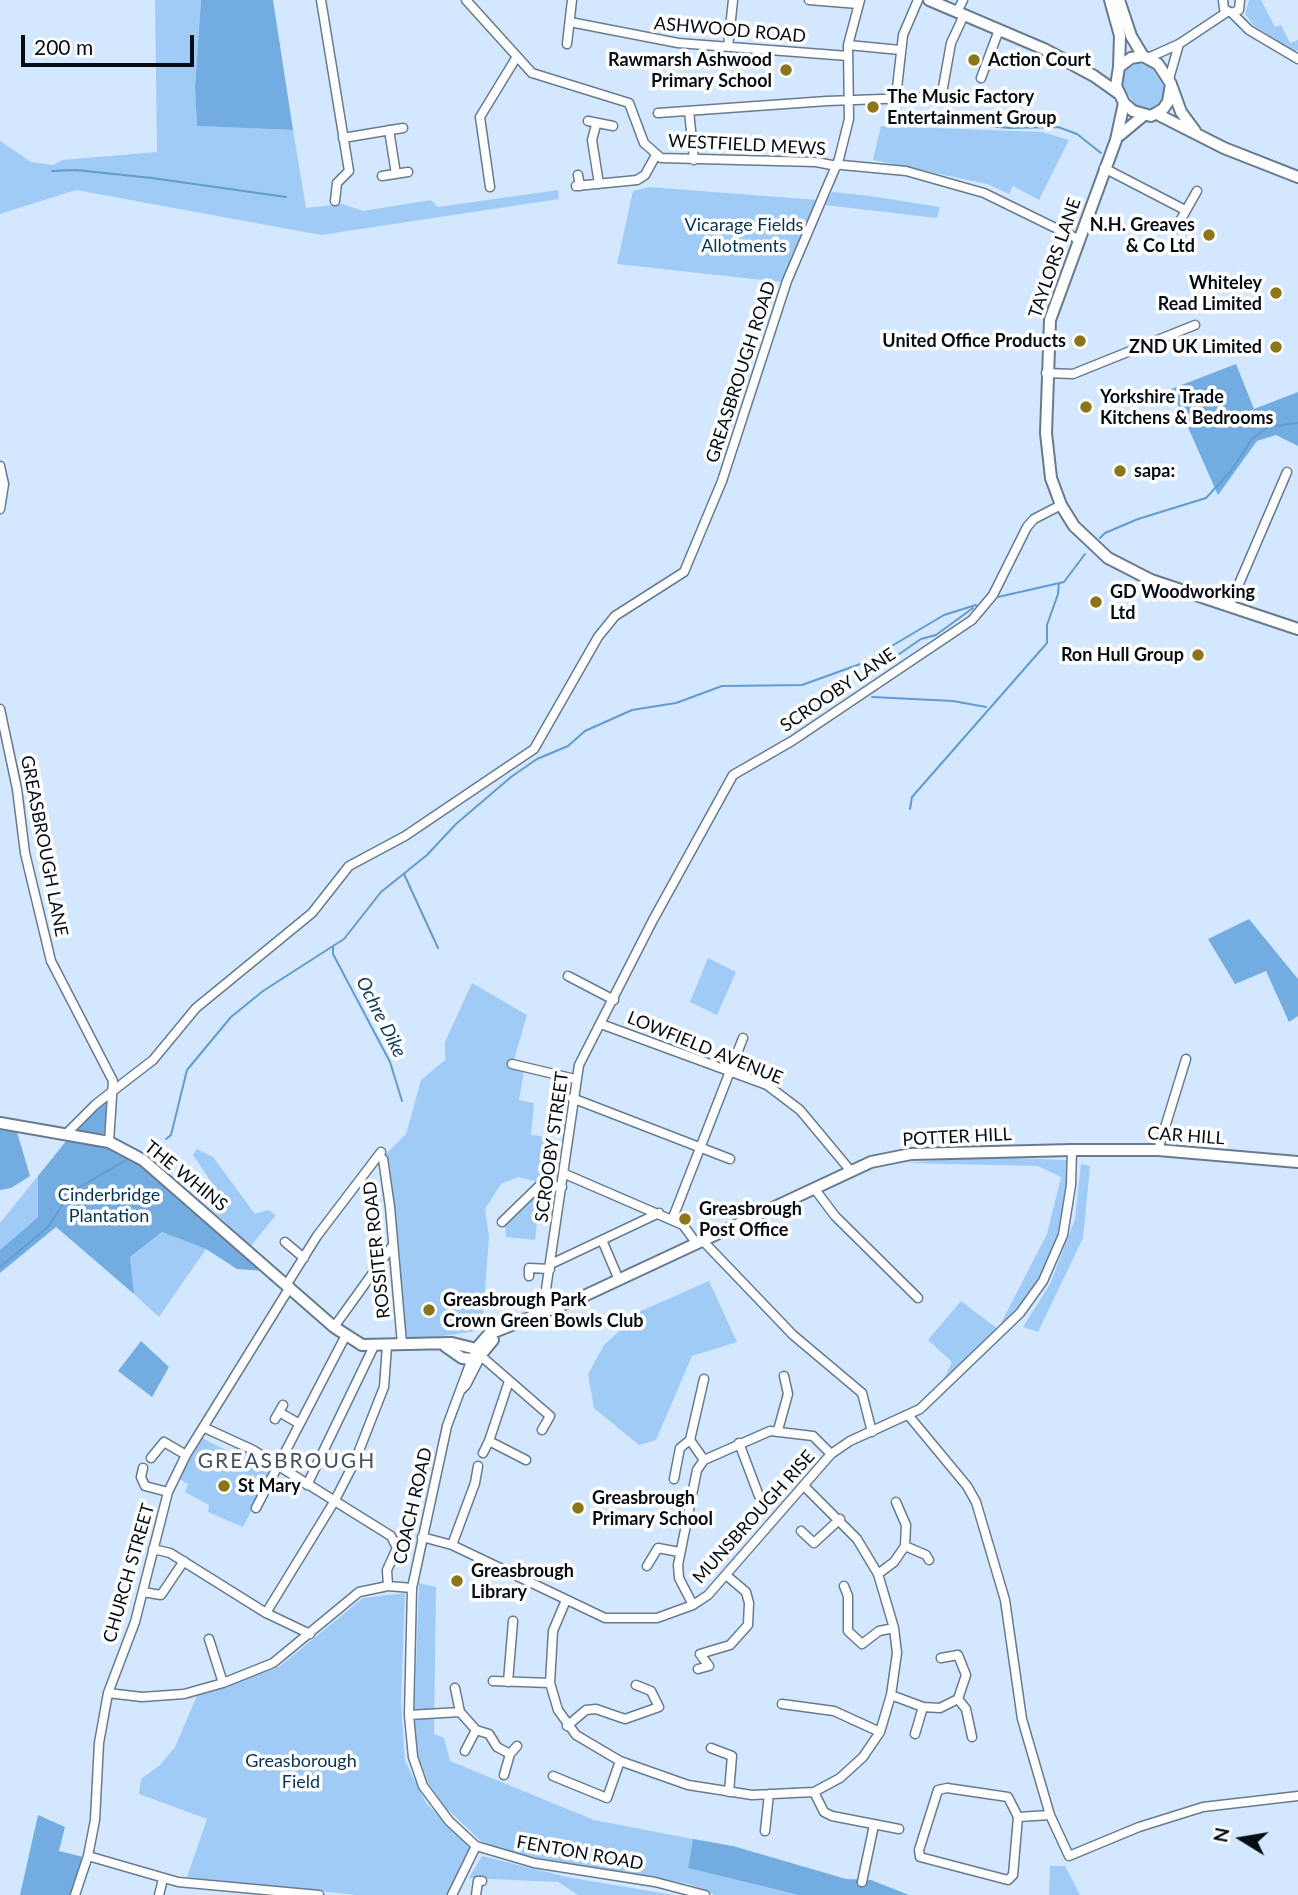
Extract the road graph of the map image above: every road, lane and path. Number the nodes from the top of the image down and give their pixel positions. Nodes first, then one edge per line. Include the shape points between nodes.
1 (321, 0) edge
2 (466, 0) edge
3 (572, 0) edge
4 (733, 0) edge
5 (809, 0) edge
6 (918, 0) edge
7 (929, 0) edge
8 (963, 0) edge
9 (1110, 0) edge
10 (1119, 0) edge
11 (859, 2) edge
12 (1231, 6) edge
13 (960, 14) junction
14 (570, 22) junction
15 (999, 30) junction
16 (567, 44) dead end
17 (1179, 44) junction
18 (848, 45) junction
19 (728, 47) junction
20 (900, 50) junction
21 (848, 56) junction
22 (1146, 57) junction
23 (516, 58) junction
24 (1298, 59) edge
25 (1118, 69) junction
26 (1094, 76) junction
27 (981, 78) dead end
28 (1170, 82) junction
29 (896, 97) junction
30 (1121, 98) junction
31 (848, 100) junction
32 (689, 111) junction
33 (659, 113) dead end
34 (1157, 114) junction
35 (1144, 115) junction
36 (613, 126) dead end
37 (402, 128) dead end
38 (389, 130) junction
39 (1197, 134) junction
40 (343, 138) junction
41 (1116, 140) junction
42 (656, 156) junction
43 (694, 160) junction
44 (839, 166) junction
45 (1104, 168) junction
46 (408, 172) dead end
47 (396, 174) junction
48 (578, 175) dead end
49 (382, 176) dead end
50 (1298, 177) edge
51 (599, 184) junction
52 (490, 187) dead end
53 (1197, 191) dead end
54 (335, 201) dead end
55 (1185, 210) junction
56 (1176, 228) dead end
57 (1080, 240) junction
58 (1195, 325) dead end
59 (1046, 373) junction
60 (0, 466) edge
61 (1287, 472) dead end
62 (1061, 505) junction
63 (0, 509) edge
64 (1229, 607) junction
65 (1298, 629) edge
66 (0, 709) edge
67 (653, 920) joint
68 (568, 976) dead end
69 (614, 1000) junction
70 (601, 1024) junction
71 (744, 1038) dead end
72 (1186, 1059) dead end
73 (512, 1064) dead end
74 (730, 1072) junction
75 (575, 1079) junction
76 (115, 1091) junction
77 (572, 1098) junction
78 (0, 1123) edge
79 (67, 1133) junction
80 (109, 1142) junction
81 (702, 1147) junction
82 (1072, 1150) junction
83 (1158, 1150) junction
84 (380, 1154) joint
85 (730, 1159) dead end
86 (1298, 1162) edge
87 (850, 1170) junction
88 (565, 1174) junction
89 (562, 1187) junction
90 (814, 1188) junction
91 (659, 1213) junction
92 (672, 1220) junction
93 (502, 1222) dead end
94 (602, 1240) junction
95 (285, 1242) dead end
96 (700, 1243) junction
97 (393, 1245) junction
98 (304, 1258) junction
99 (550, 1266) junction
100 (529, 1276) dead end
101 (619, 1280) junction
102 (288, 1286) junction
103 (918, 1298) dead end
104 (549, 1310) junction
105 (334, 1327) junction
106 (346, 1335) junction
107 (402, 1344) junction
108 (374, 1346) junction
109 (387, 1346) junction
110 (474, 1358) junction
111 (784, 1376) dead end
112 (704, 1379) dead end
113 (509, 1381) junction
114 (279, 1412) dead end
115 (909, 1416) junction
116 (298, 1423) junction
117 (205, 1428) junction
118 (542, 1430) dead end
119 (778, 1430) junction
120 (872, 1432) junction
121 (690, 1440) junction
122 (489, 1441) junction
123 (738, 1443) junction
124 (483, 1453) dead end
125 (831, 1454) junction
126 (186, 1455) junction
127 (151, 1458) dead end
128 (704, 1460) junction
129 (526, 1461) dead end
130 (276, 1465) junction
131 (478, 1466) dead end
132 (143, 1468) dead end
133 (674, 1479) dead end
134 (307, 1485) junction
135 (804, 1486) junction
136 (168, 1492) junction
137 (759, 1496) dead end
138 (334, 1502) junction
139 (896, 1502) dead end
140 (256, 1508) dead end
141 (840, 1519) junction
142 (801, 1531) dead end
143 (422, 1537) junction
144 (452, 1545) junction
145 (905, 1546) junction
146 (153, 1549) junction
147 (679, 1552) junction
148 (929, 1560) dead end
149 (184, 1561) junction
150 (647, 1566) dead end
151 (878, 1574) junction
152 (726, 1575) junction
153 (388, 1586) junction
154 (844, 1586) dead end
155 (412, 1588) junction
156 (143, 1591) junction
157 (566, 1600) junction
158 (693, 1605) junction
159 (266, 1613) junction
160 (513, 1621) dead end
161 (894, 1628) junction
162 (310, 1634) junction
163 (209, 1639) dead end
164 (941, 1658) dead end
165 (698, 1669) dead end
166 (493, 1681) dead end
167 (508, 1682) junction
168 (550, 1683) junction
169 (223, 1684) junction
170 (636, 1685) dead end
171 (458, 1692) dead end
172 (108, 1693) junction
173 (891, 1695) junction
174 (958, 1699) junction
175 (782, 1704) dead end
176 (923, 1707) junction
177 (460, 1712) junction
178 (409, 1715) junction
179 (567, 1726) junction
180 (476, 1730) junction
181 (880, 1732) junction
182 (915, 1734) dead end
183 (972, 1737) dead end
184 (517, 1746) dead end
185 (710, 1748) dead end
186 (465, 1751) dead end
187 (510, 1754) junction
188 (620, 1761) junction
189 (504, 1775) dead end
190 (554, 1776) dead end
191 (729, 1792) junction
192 (814, 1792) junction
193 (769, 1794) junction
194 (1298, 1796) edge
195 (1050, 1815) junction
196 (1018, 1817) junction
197 (874, 1825) junction
198 (899, 1829) dead end
199 (765, 1831) dead end
200 (476, 1846) junction
201 (88, 1856) junction
202 (163, 1879) junction
203 (482, 1881) dead end
204 (862, 1882) dead end
205 (75, 1895) edge
206 (159, 1895) edge
207 (319, 1895) edge
208 (452, 1895) edge
209 (476, 1895) edge
210 (705, 1895) edge

1 - 40 street
2 - 23 street
3 - 14 street
4 - 19 street
5 - 11 street
6 - 20 street
7 - 13 main road
8 - 13 street
9 - 25 main road via 1120,36
10 - 22 main road via 1130,36
11 - 18 street, GREASBROUGH ROAD
12 - 17 street
12 - 24 street via 1249,30
13 - 15 main road
13 - 29 street via 940,95
14 - 16 street
14 - 19 street, ASHWOOD ROAD via 661,41
15 - 26 main road
15 - 27 street
17 - 22 street
17 - 28 street
18 - 20 street
18 - 21 street, GREASBROUGH ROAD
19 - 21 street, ASHWOOD ROAD
20 - 29 street
21 - 31 street, GREASBROUGH ROAD
22 - 25 main road via 1131,58
22 - 28 main road via 1158,64
23 - 42 street via 538,77 629,103 644,143
23 - 52 street via 480,117
25 - 26 main road
25 - 30 main road
26 - 30 main road
28 - 34 main road via 1168,102
28 - 39 main road via 1181,112
29 - 31 street
30 - 35 main road
30 - 41 main road, TAYLORS LANE
31 - 32 street
31 - 44 street, GREASBROUGH ROAD
32 - 33 street
32 - 43 street
34 - 35 main road
34 - 39 main road
35 - 41 main road, TAYLORS LANE
36 - 51 street via 592,123
37 - 38 street
38 - 40 street
38 - 47 street
39 - 50 main road
40 - 54 street via 349,171 337,183
41 - 45 main road, TAYLORS LANE
42 - 43 street, WESTFIELD MEWS
42 - 51 street via 643,177
43 - 44 street, WESTFIELD MEWS
44 - 57 street, WESTFIELD MEWS via 906,171 984,193
44 - 76 street, GREASBROUGH ROAD via 786,281 722,481 684,572 615,616 598,637 534,749 405,836 349,866 312,913 197,1008 153,1060
45 - 55 street
45 - 57 main road, TAYLORS LANE
46 - 47 street
47 - 49 street
48 - 51 street via 578,186
53 - 55 street
55 - 56 street
57 - 59 main road, TAYLORS LANE via 1050,320
58 - 59 street via 1073,374
59 - 62 main road, TAYLORS LANE via 1051,478
60 - 63 street via 4,484
61 - 64 street
62 - 64 main road, TAYLORS LANE via 1074,526 1108,558 1152,580
62 - 67 street, SCROOBY LANE via 1027,527 996,589 972,620 792,741 733,775
64 - 65 main road, TAYLORS LANE
66 - 76 street, GREASBROUGH LANE via 25,853 51,961 111,1074
67 - 69 street, SCROOBY STREET
68 - 69 street
69 - 70 street, SCROOBY STREET
70 - 74 street, LOWFIELD AVENUE
70 - 75 street, SCROOBY STREET
71 - 74 street
72 - 83 street
73 - 75 street
74 - 81 street
74 - 87 street, LOWFIELD AVENUE via 788,1098
75 - 77 street, SCROOBY STREET
76 - 79 street, GREASBROUGH ROAD
76 - 80 street, GREASBROUGH LANE
77 - 81 street
77 - 88 street, SCROOBY STREET
78 - 79 main road, THE WHINS
79 - 80 main road, THE WHINS
80 - 102 main road, THE WHINS via 143,1160
81 - 85 street
81 - 92 street
82 - 83 main road, CAR HILL
82 - 87 main road, POTTER HILL via 911,1154
82 - 115 street, MUNSBROUGH RISE via 1068,1214 1043,1281 1014,1319
83 - 86 main road, CAR HILL
84 - 97 street, ROSSITER ROAD
84 - 98 street, CHURCH STREET
87 - 90 main road, POTTER HILL
88 - 89 street, SCROOBY STREET
88 - 91 street
89 - 93 street via 540,1185
89 - 99 street, SCROOBY STREET
90 - 96 main road, POTTER HILL
90 - 103 street via 835,1216
91 - 92 street
91 - 94 street
92 - 96 street
94 - 99 street
94 - 101 street
95 - 98 street
96 - 101 main road, POTTER HILL
96 - 120 street via 793,1335 862,1394
97 - 105 street
97 - 107 street, ROSSITER ROAD
98 - 102 street, CHURCH STREET
99 - 100 street via 529,1268
99 - 104 street, SCROOBY STREET via 545,1296
101 - 104 main road, POTTER HILL
102 - 105 main road, THE WHINS
102 - 117 street, CHURCH STREET
104 - 110 main road, POTTER HILL via 489,1334
105 - 106 main road, THE WHINS
106 - 108 main road, THE WHINS
106 - 116 street
107 - 109 main road
107 - 110 main road via 452,1343
108 - 109 main road
108 - 134 street
109 - 138 street via 387,1374 376,1412
110 - 113 street
110 - 143 street, COACH ROAD via 447,1426
111 - 119 street via 788,1394
112 - 121 street
113 - 118 street via 550,1416
113 - 122 street
114 - 116 street
115 - 120 street, MUNSBROUGH RISE
115 - 195 street via 976,1502 1005,1600 1022,1719
116 - 130 street
117 - 126 street, CHURCH STREET
117 - 130 street
119 - 123 street
119 - 125 street via 813,1436
120 - 125 street, MUNSBROUGH RISE
121 - 128 street
121 - 133 street via 680,1448
122 - 124 street
122 - 129 street
123 - 128 street
123 - 137 street
125 - 135 street, MUNSBROUGH RISE
126 - 127 street via 164,1442
126 - 136 street, CHURCH STREET
128 - 147 street via 696,1470
130 - 134 street
130 - 140 street
131 - 144 street
132 - 136 street via 145,1486
134 - 138 street
135 - 141 street
135 - 152 street, MUNSBROUGH RISE
136 - 146 street, CHURCH STREET
138 - 153 street via 391,1536 397,1548 387,1570
138 - 159 street
139 - 145 street via 906,1525
141 - 142 street via 814,1544
141 - 151 street
143 - 144 street, MUNSBROUGH RISE
143 - 155 street, COACH ROAD
144 - 157 street, MUNSBROUGH RISE
145 - 148 street
145 - 151 street
146 - 149 street
146 - 156 street, CHURCH STREET
147 - 150 street via 658,1548
147 - 158 street via 679,1578
149 - 156 street via 161,1595
149 - 159 street
151 - 161 street
152 - 158 street, MUNSBROUGH RISE
152 - 165 street via 746,1592 748,1625 730,1645 700,1654 709,1666
153 - 155 street, COACH ROAD
153 - 162 street, COACH ROAD via 359,1592
154 - 161 street via 848,1631 862,1644 879,1631
155 - 178 street, FENTON ROAD
156 - 172 street, CHURCH STREET
157 - 158 street, MUNSBROUGH RISE via 619,1620 657,1618
157 - 168 street via 553,1631
159 - 162 street
160 - 167 street
161 - 173 street via 897,1653
162 - 169 street, COACH ROAD via 273,1663
163 - 169 street
164 - 174 street via 958,1655 966,1675
166 - 167 street
167 - 168 street
168 - 179 street
169 - 172 street, COACH ROAD via 184,1694 142,1697
170 - 179 street via 651,1691 659,1707 625,1719 586,1710
171 - 177 street
172 - 201 street, CHURCH STREET
173 - 176 street
173 - 181 street
174 - 176 street via 940,1708
174 - 183 street via 966,1709
175 - 181 street via 834,1711
176 - 182 street
177 - 178 street
177 - 180 street
178 - 200 street, FENTON ROAD via 413,1757 423,1786 449,1821
179 - 188 street
180 - 186 street
180 - 187 street via 489,1734 497,1747
181 - 192 street via 863,1758
184 - 187 street
185 - 191 street via 732,1756
187 - 189 street
188 - 190 street via 607,1798
188 - 191 street via 688,1785
191 - 193 street
192 - 193 street
192 - 197 street via 824,1812
193 - 199 street
194 - 195 street via 1203,1807 1139,1827 1071,1858
195 - 196 street
196 - 196 street via 1013,1875 1008,1880 920,1857 938,1790 1009,1797
197 - 198 street
197 - 204 street
200 - 208 street
200 - 210 street, FENTON ROAD via 534,1863 655,1882
201 - 202 street
201 - 205 street, CHURCH STREET
202 - 206 street
202 - 207 street
203 - 209 street via 478,1881

